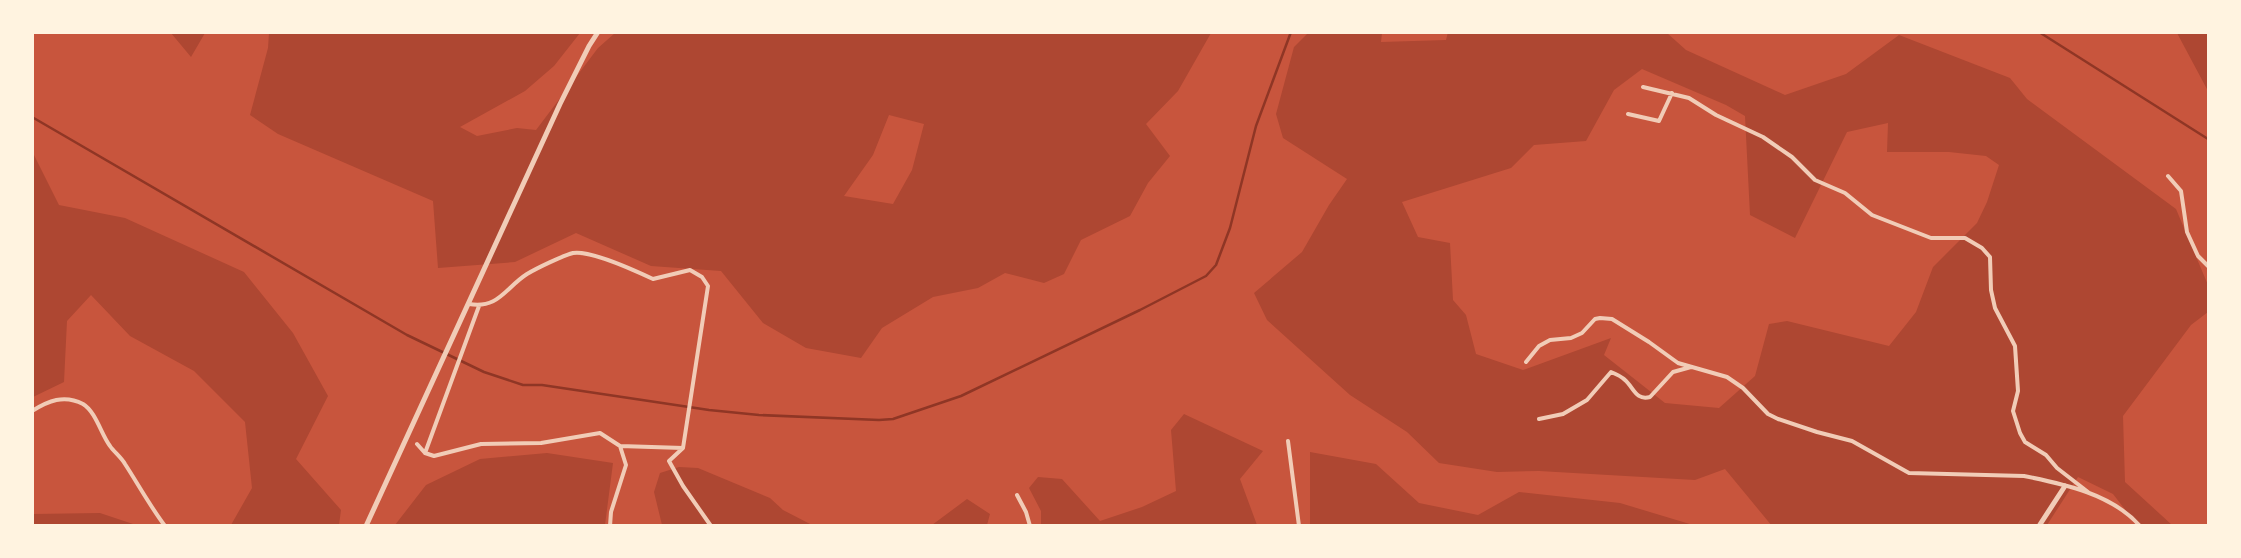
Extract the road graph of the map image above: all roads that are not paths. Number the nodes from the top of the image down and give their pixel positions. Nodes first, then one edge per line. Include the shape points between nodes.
1 (598, 32) edge
2 (1643, 87) dead end
3 (1672, 93) junction
4 (1628, 114) dead end
5 (2168, 176) dead end
6 (2208, 266) edge
7 (469, 304) junction
8 (479, 306) junction
9 (1526, 362) dead end
10 (1691, 367) junction
11 (32, 411) edge
12 (1539, 419) dead end
13 (1288, 441) dead end
14 (417, 444) dead end
15 (620, 446) junction
16 (683, 448) junction
17 (425, 453) junction
18 (2065, 486) junction
19 (2092, 494) junction
20 (1017, 495) dead end
21 (165, 526) edge
22 (366, 526) edge
23 (610, 526) edge
24 (711, 526) edge
25 (1030, 526) edge
26 (1299, 526) edge
27 (2039, 526) edge
28 (2140, 526) edge

1 - 7 street via 560,104
2 - 3 street
3 - 4 street via 1659,121
3 - 19 street via 1689,98 1763,137 1792,157 1815,180 1845,193 1872,214 1931,238 1965,238 1982,248 1990,257 1995,308 2015,346 2018,391 2013,411 2020,433 2025,442 2046,455 2057,468
5 - 6 street via 2181,191 2187,232 2198,256
7 - 8 street
7 - 22 street
8 - 16 street via 493,302 527,274 572,254 598,257 653,279 690,270 697,274 708,286
8 - 17 street
9 - 10 street via 1544,343 1571,338 1600,318 1612,319 1678,363
10 - 12 street via 1673,372 1646,398 1637,395 1626,380 1611,372 1587,400 1562,414
10 - 18 street via 1726,377 1778,419 1852,441 1909,473 2024,476
11 - 21 street via 51,400 70,399 84,405
13 - 26 street
14 - 17 street
15 - 16 street
15 - 17 street via 600,433 541,443 482,444 434,456
15 - 23 street via 626,465 611,512
16 - 24 street via 669,461
18 - 19 street
18 - 27 street
19 - 28 street via 2123,510
20 - 25 street

